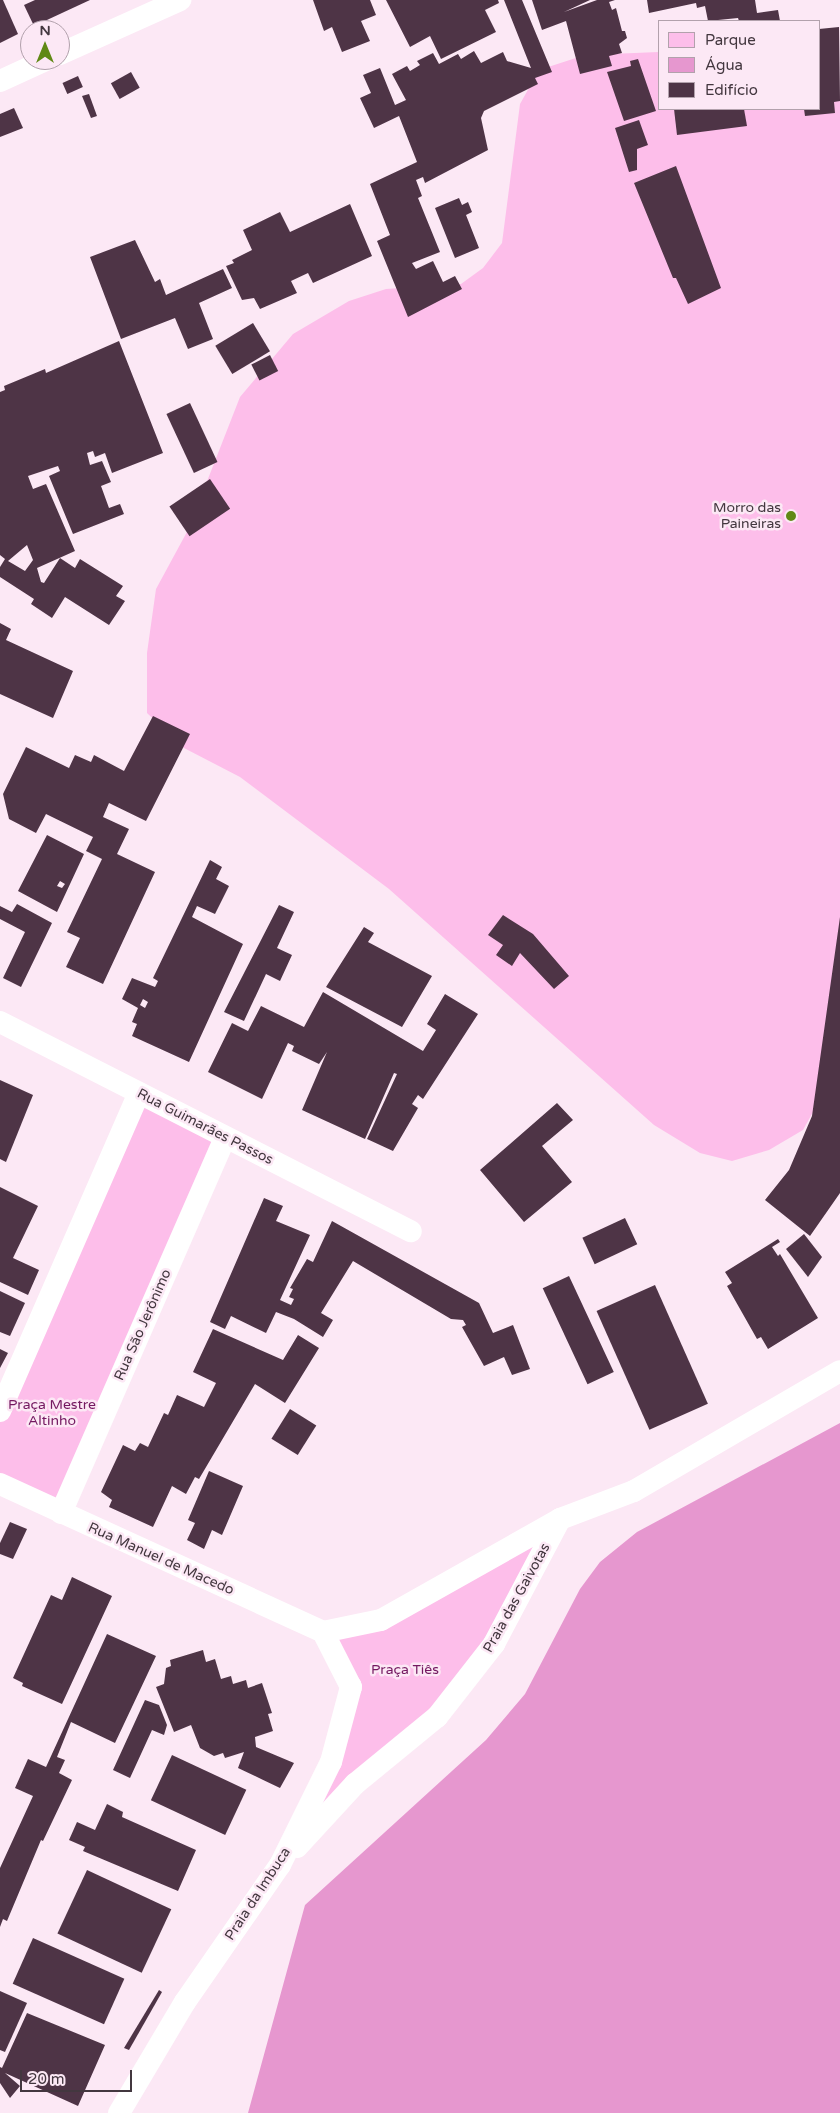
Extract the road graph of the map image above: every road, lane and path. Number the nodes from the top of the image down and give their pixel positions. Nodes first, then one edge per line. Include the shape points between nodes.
1 (180, 0) edge
2 (70, 50) edge
3 (23, 70) edge
4 (0, 80) edge
5 (0, 1022) edge
6 (139, 1093) junction
7 (225, 1137) junction
8 (411, 1231) dead end
9 (840, 1370) edge
10 (0, 1410) edge
11 (0, 1484) edge
12 (61, 1513) junction
13 (560, 1518) junction
14 (323, 1632) junction
15 (280, 1865) junction
16 (120, 2113) edge

1 - 2 street
3 - 4 street
5 - 6 street, Rua Guimarães Passos
6 - 7 street, Rua Guimarães Passos
6 - 10 street
7 - 8 street, Rua Guimarães Passos
7 - 12 street, Rua São Jerônimo
9 - 13 street, Praia das Gaivotas via 634,1491
11 - 12 street, Rua Manuel de Macedo
12 - 14 street, Rua Manuel de Macedo
13 - 14 street, Praia das Gaivotas via 381,1620
13 - 15 street, Praia das Gaivotas via 494,1644 437,1717 355,1784
14 - 15 street, Praia da Imbuca via 351,1687 331,1762
15 - 16 street, Praia da Imbuca via 185,2002

